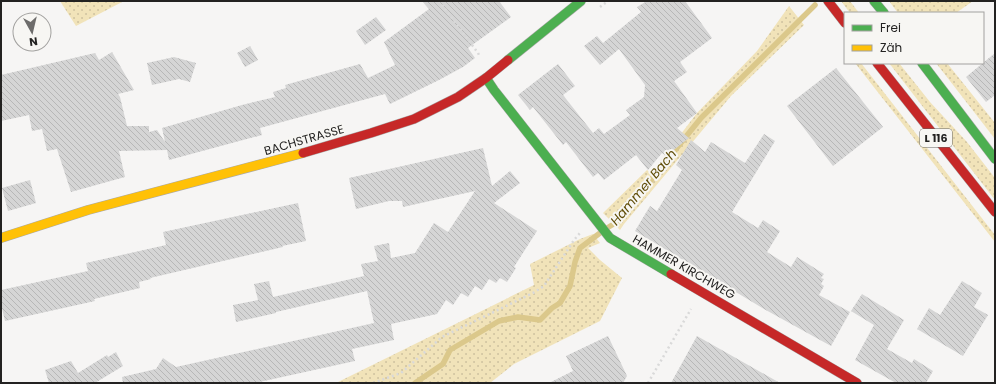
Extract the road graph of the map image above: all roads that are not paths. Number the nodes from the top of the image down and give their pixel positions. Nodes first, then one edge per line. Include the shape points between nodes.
1 (581, 1) edge
2 (828, 1) edge
3 (874, 1) edge
4 (883, 12) edge
5 (844, 22) edge
6 (878, 64) edge
7 (923, 64) edge
8 (486, 78) junction
9 (995, 159) edge
10 (995, 212) edge
11 (1, 238) edge
12 (857, 383) edge

1 - 8 street, BACHSTRASSE
2 - 5 street
3 - 4 street
6 - 10 street, L 116
7 - 9 street, L 116
8 - 11 street, BACHSTRASSE via 458,97 414,120 286,158 88,210
8 - 12 street, HAMMER KIRCHWEG via 610,238

